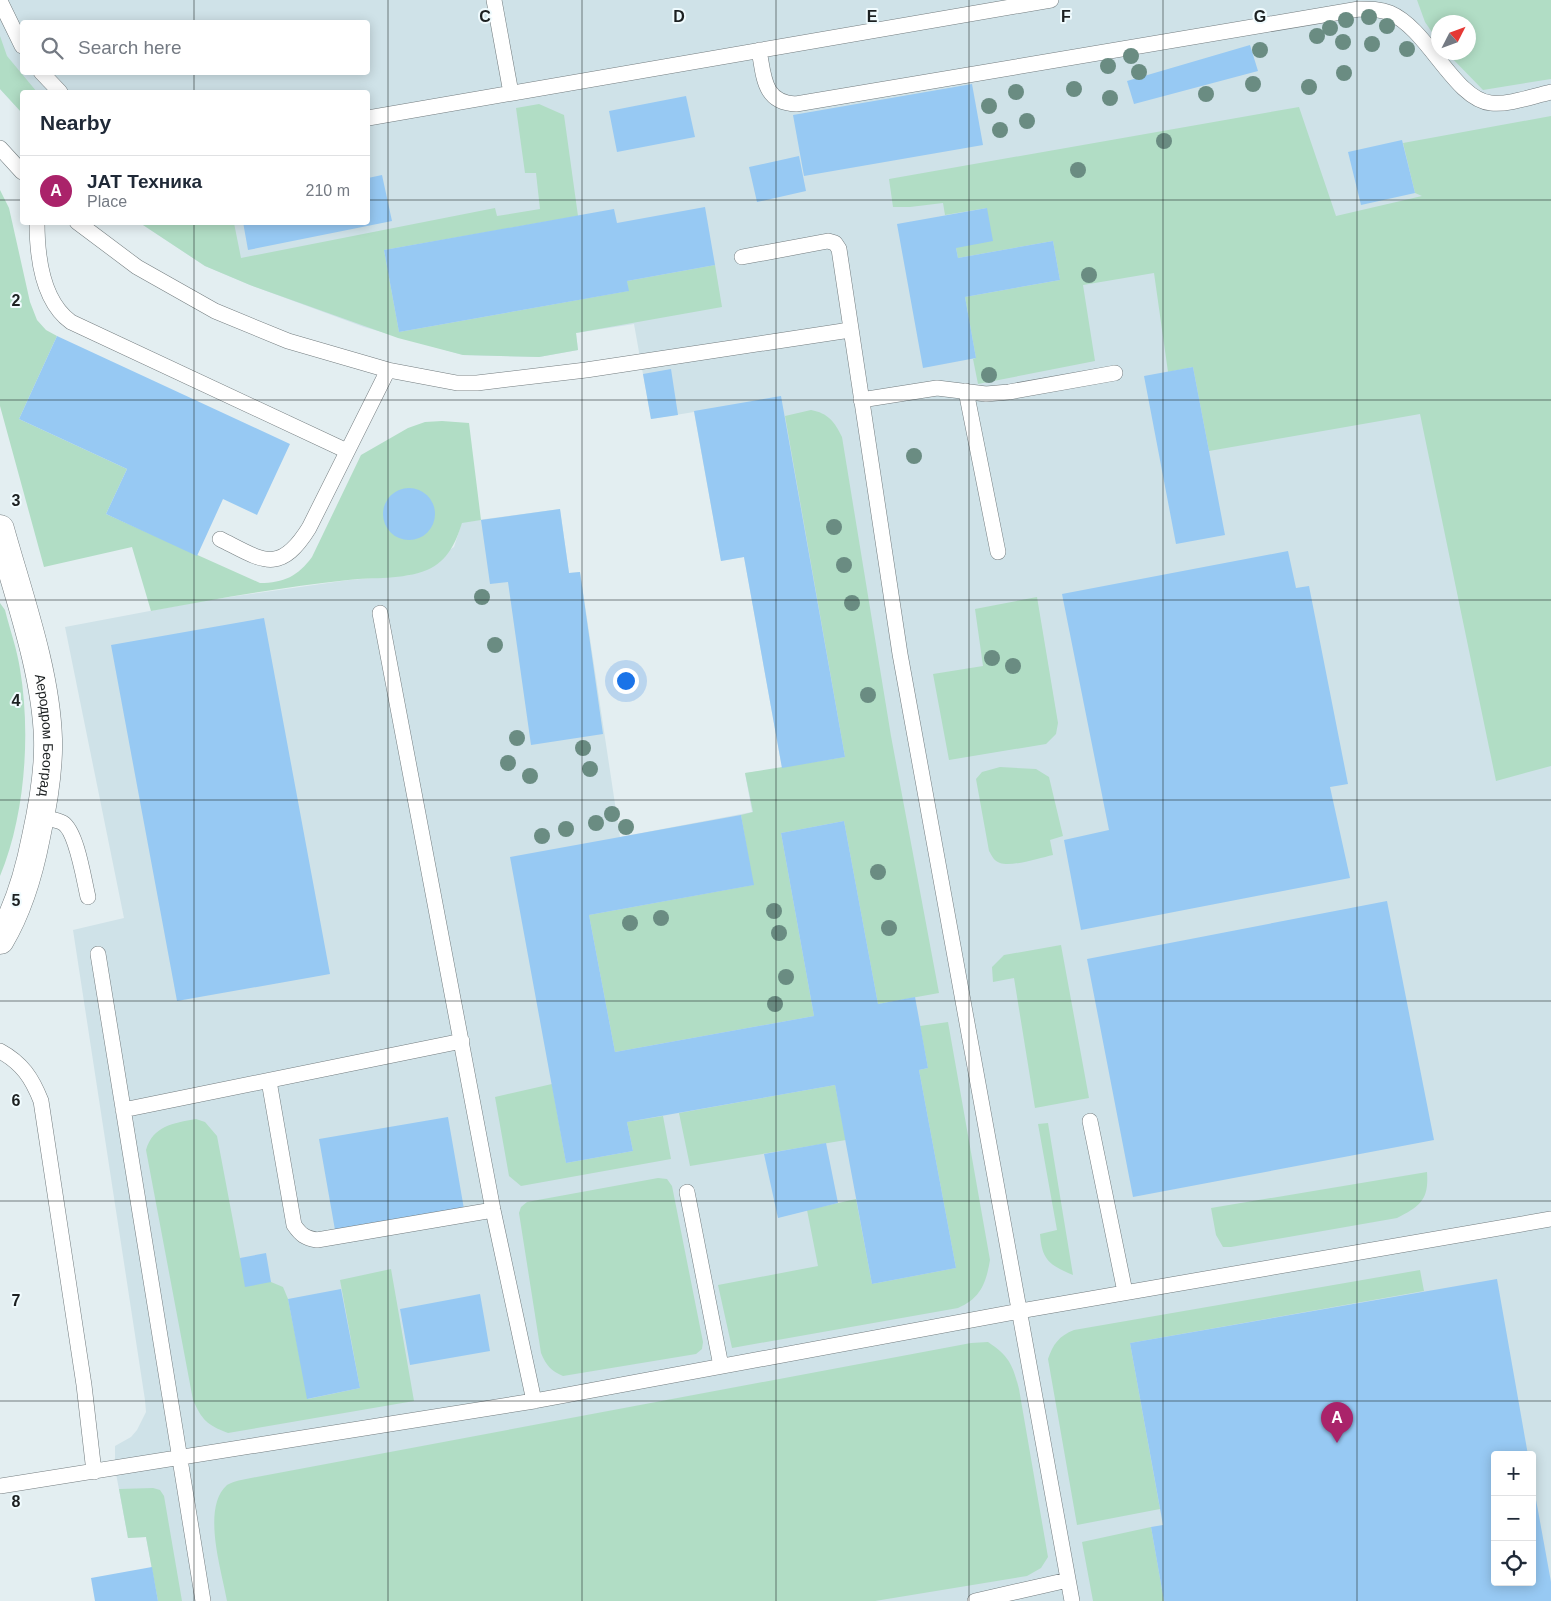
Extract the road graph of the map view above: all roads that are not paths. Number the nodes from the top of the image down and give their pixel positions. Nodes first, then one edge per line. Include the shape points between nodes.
1 (494, 0) edge
2 (1051, 0) edge
3 (0, 1) edge
4 (20, 42) edge
5 (760, 50) junction
6 (44, 75) edge
7 (58, 90) edge
8 (1551, 92) edge
9 (511, 93) junction
10 (370, 118) edge
11 (0, 148) edge
12 (20, 170) edge
13 (37, 225) edge
14 (81, 225) edge
15 (742, 257) dead end
16 (850, 330) junction
17 (388, 370) junction
18 (1115, 373) dead end
19 (966, 391) junction
20 (861, 400) junction
21 (347, 451) junction
22 (0, 529) edge
23 (220, 538) dead end
24 (998, 552) dead end
25 (380, 613) dead end
26 (40, 817) junction
27 (88, 897) dead end
28 (0, 940) edge
29 (98, 954) dead end
30 (462, 1041) junction
31 (0, 1051) edge
32 (269, 1082) junction
33 (123, 1110) junction
34 (1090, 1121) dead end
35 (687, 1192) dead end
36 (494, 1210) junction
37 (1551, 1219) edge
38 (1125, 1292) junction
39 (1020, 1311) junction
40 (721, 1366) junction
41 (534, 1401) junction
42 (178, 1459) junction
43 (94, 1472) junction
44 (0, 1486) edge
45 (1068, 1580) junction
46 (203, 1601) edge
47 (975, 1601) edge
48 (1072, 1601) edge

1 - 9 lane
2 - 5 lane
3 - 4 lane
5 - 8 lane via 769,92 786,104 796,104 1359,9 1375,9 1390,13 1420,35 1477,100 1492,104
5 - 9 lane
6 - 7 lane
9 - 10 lane
11 - 12 lane
13 - 21 lane via 37,246 53,303 71,322
14 - 17 lane via 137,266 215,311 288,342
15 - 16 lane via 828,241 835,243
16 - 17 lane via 477,383 457,383
16 - 20 lane
17 - 21 lane
18 - 19 lane via 1009,392 986,394
19 - 20 lane via 937,388
19 - 24 lane
20 - 39 lane via 900,654
21 - 23 lane via 309,528 292,551 271,560 260,559
22 - 26 street, Аеродром Београд via 36,661 45,708 48,769
25 - 30 lane
26 - 27 lane via 56,820 68,827
26 - 28 street, Аеродром Београд via 25,886
29 - 33 lane
30 - 32 lane
30 - 36 lane
31 - 43 lane via 18,1062 32,1078 41,1101
32 - 33 lane
32 - 36 lane via 294,1225 308,1239
33 - 42 lane
34 - 38 lane
35 - 40 lane
36 - 41 lane
37 - 38 lane
38 - 39 lane
39 - 40 lane
39 - 45 lane
40 - 41 lane
41 - 42 lane
42 - 43 lane
42 - 46 lane
43 - 44 lane
45 - 47 lane
45 - 48 lane

